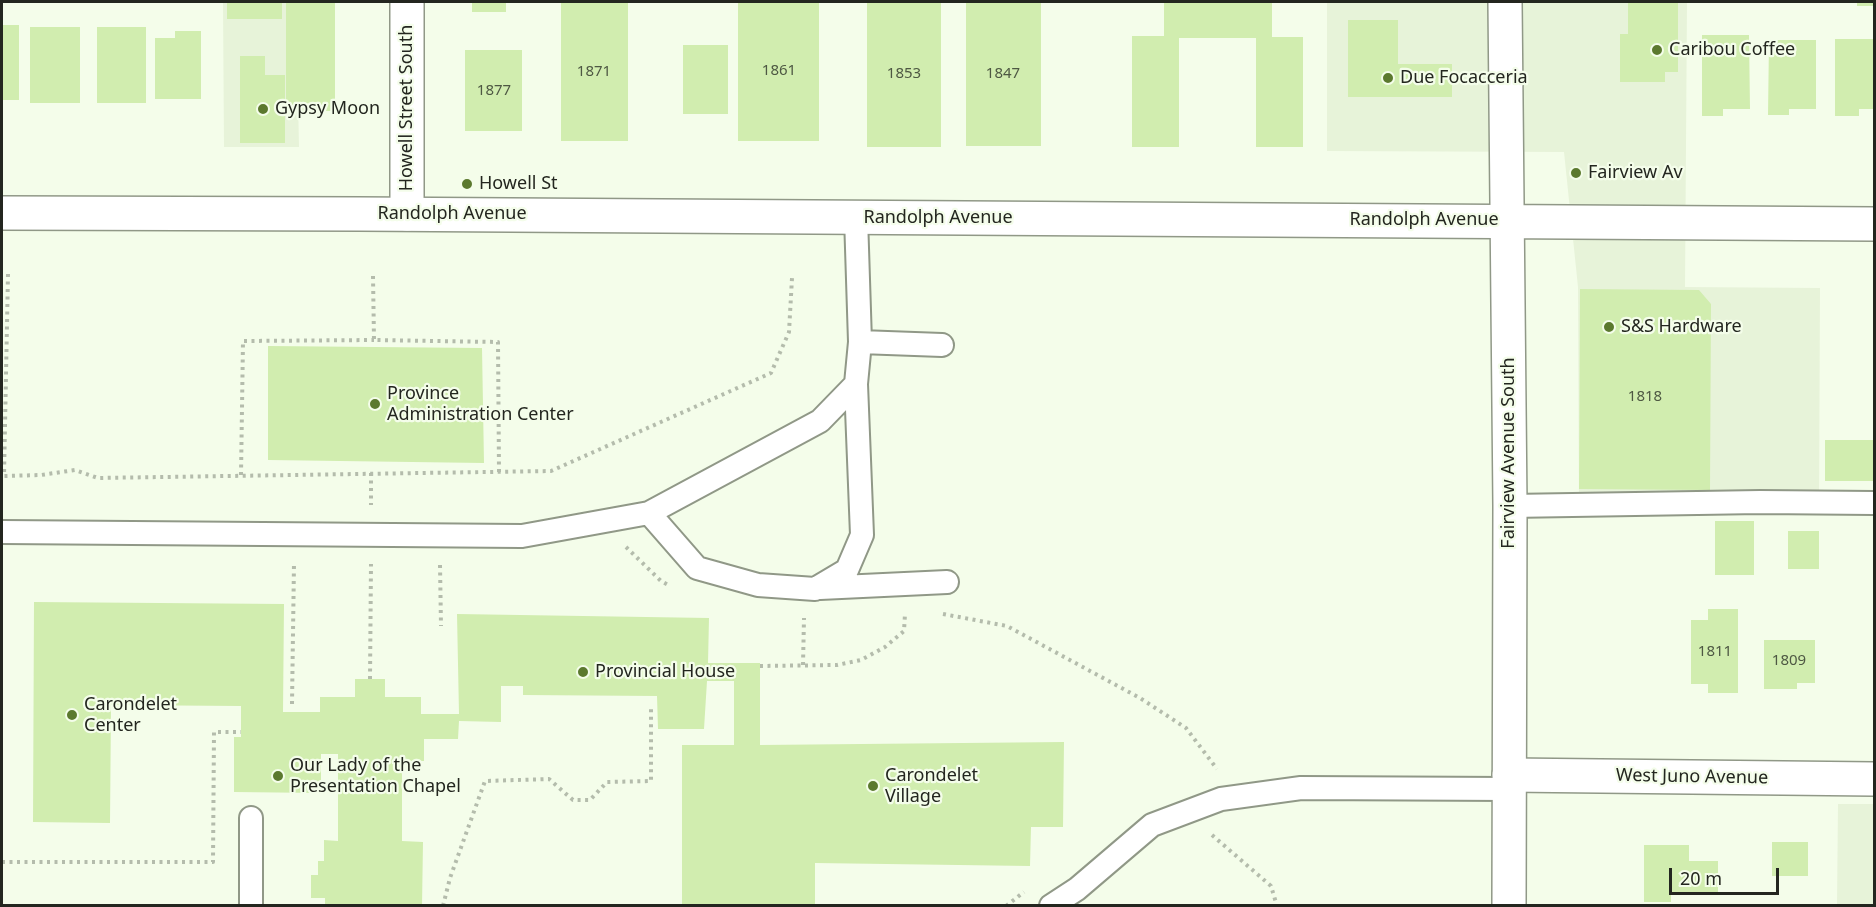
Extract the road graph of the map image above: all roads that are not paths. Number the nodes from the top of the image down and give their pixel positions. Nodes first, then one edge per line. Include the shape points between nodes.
1 (407, 2) edge
2 (1505, 2) edge
3 (2, 213) edge
4 (407, 214) junction
5 (856, 217) junction
6 (1507, 221) junction
7 (1875, 224) edge
8 (860, 342) junction
9 (942, 345) dead end
10 (856, 384) junction
11 (1875, 503) edge
12 (1510, 506) junction
13 (649, 513) junction
14 (2, 532) edge
15 (947, 582) dead end
16 (815, 589) junction
17 (1875, 779) edge
18 (1509, 782) junction
19 (251, 819) dead end
20 (1077, 897) edge
21 (250, 906) edge
22 (1050, 906) edge
23 (1509, 906) edge

1 - 4 main road, Howell Street South
2 - 6 main road, Fairview Avenue South
3 - 4 main road, Randolph Avenue
4 - 5 main road, Randolph Avenue
5 - 6 main road, Randolph Avenue
5 - 8 lane
6 - 7 main road, Randolph Avenue
6 - 12 main road, Fairview Avenue South
8 - 9 lane
8 - 10 lane
10 - 13 lane via 820,421
10 - 16 lane via 862,535 847,570
11 - 12 lane
12 - 18 main road, Fairview Avenue South
13 - 14 lane via 522,536
13 - 16 lane via 697,568 758,585
15 - 16 lane
17 - 18 main road, West Juno Avenue
18 - 20 lane via 1301,788 1221,799 1152,825
18 - 23 main road, Fairview Avenue South
19 - 21 lane
20 - 22 lane

